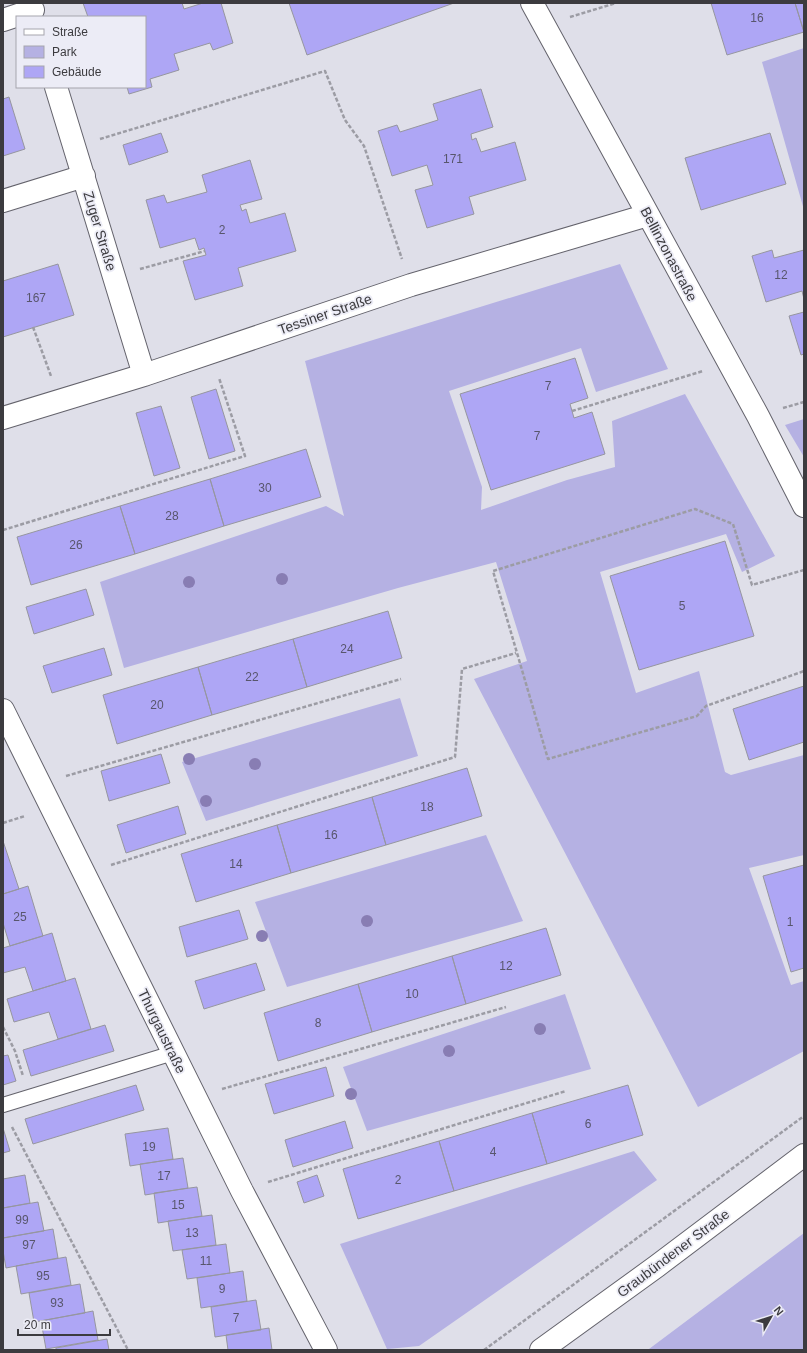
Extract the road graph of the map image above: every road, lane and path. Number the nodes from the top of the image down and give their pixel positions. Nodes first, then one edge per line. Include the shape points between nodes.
1 (532, 3) edge
2 (616, 3) edge
3 (33, 10) edge
4 (3, 20) edge
5 (544, 25) junction
6 (56, 88) edge
7 (74, 146) junction
8 (84, 176) junction
9 (3, 201) edge
10 (648, 215) junction
11 (205, 251) dead end
12 (114, 277) junction
13 (411, 286) junction
14 (33, 328) dead end
15 (211, 353) junction
16 (728, 363) junction
17 (144, 375) junction
18 (60, 401) junction
19 (572, 411) dead end
20 (3, 418) edge
21 (804, 506) edge
22 (3, 530) edge
23 (804, 570) edge
24 (516, 653) junction
25 (804, 671) edge
26 (401, 678) dead end
27 (3, 710) edge
28 (40, 783) junction
29 (84, 874) junction
30 (506, 1007) dead end
31 (3, 1027) edge
32 (173, 1053) junction
33 (566, 1091) dead end
34 (195, 1096) junction
35 (29, 1097) junction
36 (3, 1105) edge
37 (804, 1116) edge
38 (10, 1123) dead end
39 (804, 1155) edge
40 (242, 1190) junction
41 (128, 1350) edge
42 (326, 1350) edge
43 (484, 1350) edge
44 (541, 1350) edge

1 - 5 street, Bellinzonastraße
2 - 5 path
3 - 4 street
5 - 10 street, Bellinzonastraße
6 - 7 street, Zuger Straße
7 - 8 street, Zuger Straße
7 - 13 path via 325,71 345,120 364,146
8 - 9 street
8 - 12 street, Zuger Straße
10 - 13 street, Tessiner Straße
10 - 16 street, Bellinzonastraße
11 - 12 path
12 - 17 street, Zuger Straße
13 - 15 street, Tessiner Straße
14 - 18 path
15 - 17 street, Tessiner Straße
15 - 22 path via 245,456
16 - 19 path
16 - 21 street, Bellinzonastraße
17 - 18 street, Tessiner Straße
18 - 20 street, Tessiner Straße
23 - 24 path via 752,585 733,524 695,509 493,571
24 - 25 path via 548,759 697,716 706,706
24 - 29 path via 462,669 455,757
26 - 28 path
27 - 28 street, Thurgaustraße
28 - 29 street, Thurgaustraße
29 - 32 street, Thurgaustraße
30 - 34 path
31 - 35 path via 15,1051
32 - 34 street, Thurgaustraße
32 - 35 lane
33 - 40 path
34 - 40 street, Thurgaustraße
35 - 36 lane
37 - 43 path
38 - 41 path
39 - 44 street, Graubündener Straße
40 - 42 street, Thurgaustraße

